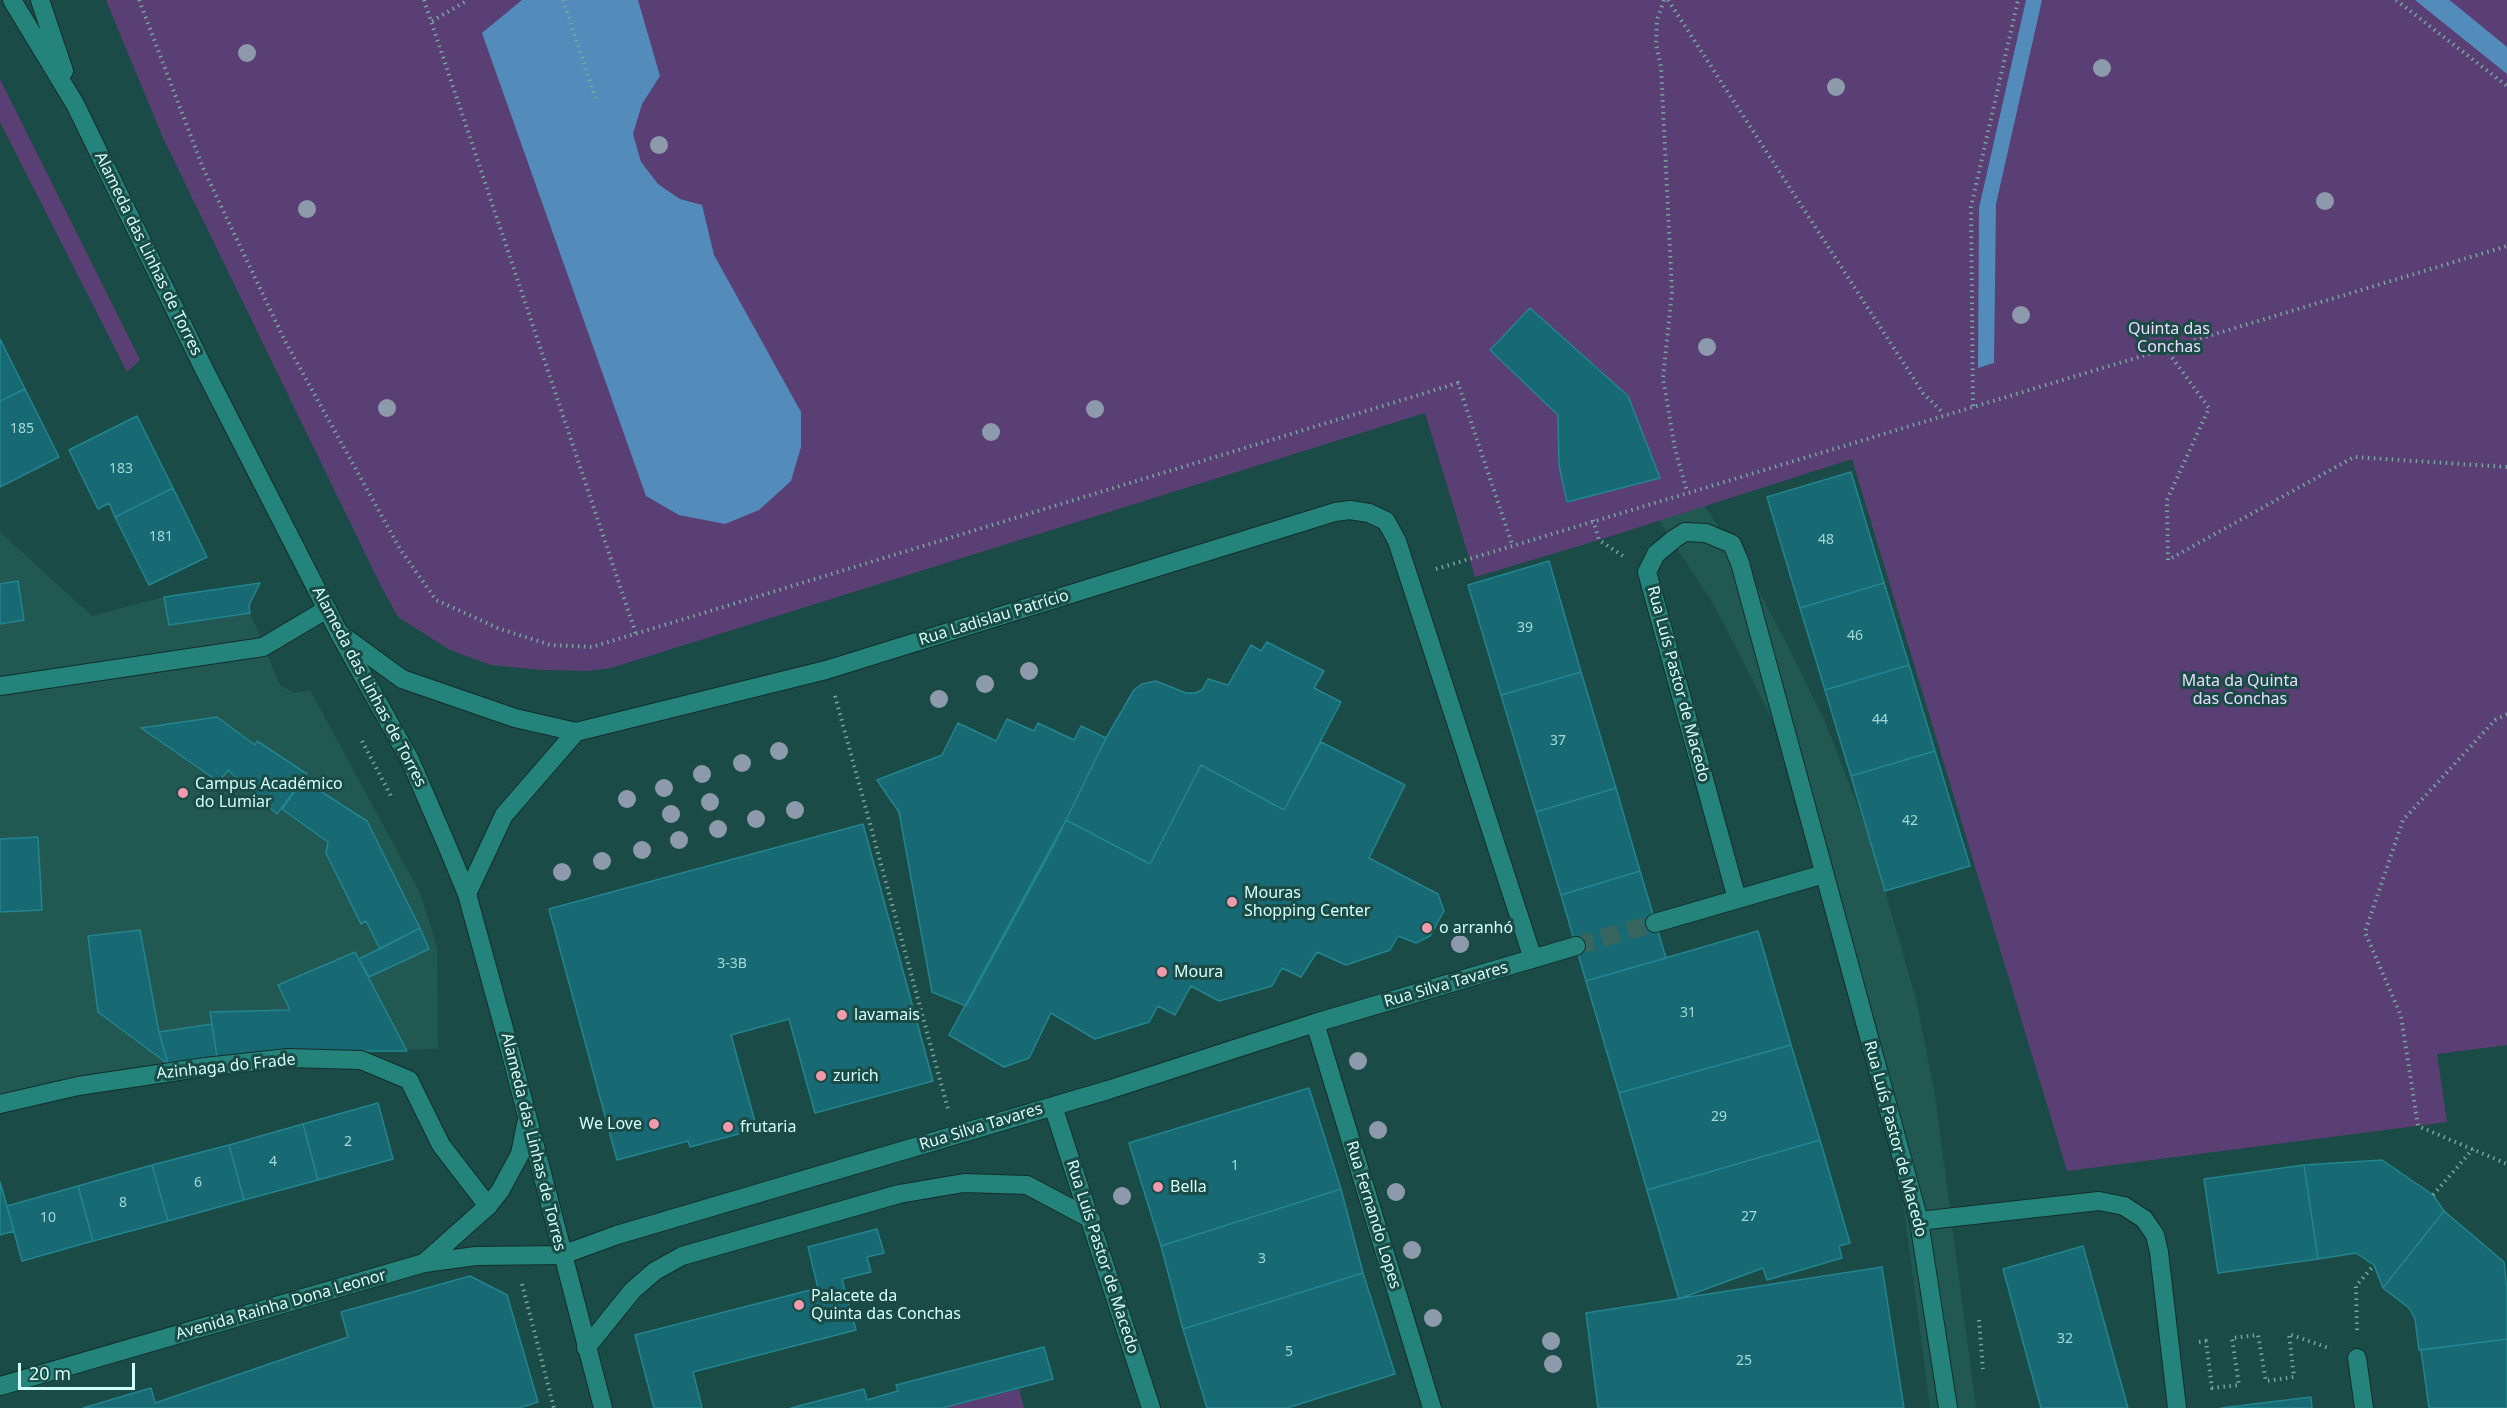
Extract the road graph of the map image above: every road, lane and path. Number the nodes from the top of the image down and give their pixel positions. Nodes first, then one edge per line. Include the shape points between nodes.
1 (12, 0) edge
2 (40, 0) edge
3 (139, 0) edge
4 (424, 0) edge
5 (468, 0) edge
6 (563, 0) edge
7 (1666, 0) edge
8 (2018, 0) edge
9 (2396, 0) edge
10 (432, 21) junction
11 (2507, 86) edge
12 (596, 99) dead end
13 (75, 104) junction
14 (2507, 246) edge
15 (2165, 348) junction
16 (1973, 406) junction
17 (1944, 414) junction
18 (2507, 467) edge
19 (1687, 491) junction
20 (1593, 520) junction
21 (1512, 544) junction
22 (1647, 572) junction
23 (1409, 577) junction
24 (327, 609) junction
25 (339, 633) junction
26 (636, 634) junction
27 (826, 670) junction
28 (0, 686) edge
29 (2507, 714) edge
30 (576, 732) junction
31 (359, 735) dead end
32 (394, 803) dead end
33 (1824, 874) junction
34 (467, 894) junction
35 (1737, 899) junction
36 (1656, 923) tunnel mouth
37 (1576, 946) tunnel mouth
38 (1533, 959) junction
39 (1315, 1023) junction
40 (0, 1104) edge
41 (1053, 1106) junction
42 (525, 1111) junction
43 (956, 1135) junction
44 (2473, 1149) junction
45 (2507, 1164) edge
46 (2433, 1196) dead end
47 (488, 1206) junction
48 (1091, 1219) junction
49 (1919, 1221) junction
50 (562, 1255) junction
51 (517, 1256) junction
52 (424, 1263) junction
53 (2374, 1265) dead end
54 (1979, 1320) dead end
55 (2169, 1345) junction
56 (586, 1348) junction
57 (2357, 1358) junction
58 (1983, 1369) dead end
59 (0, 1386) edge
60 (554, 1408) edge
61 (603, 1408) edge
62 (1151, 1408) edge
63 (1432, 1408) edge
64 (1948, 1408) edge
65 (2177, 1408) edge
66 (2364, 1408) edge

1 - 13 street, Alameda das Linhas de Torres
2 - 13 street, Alameda das Linhas de Torres
3 - 26 path via 203,168 285,341 400,549 436,600 500,629 551,645 592,647
4 - 10 path
5 - 10 path
6 - 12 path
7 - 17 path via 1923,393
7 - 19 path via 1658,20 1656,44 1661,67 1672,292 1663,378 1675,449
8 - 16 path via 1971,207
9 - 11 path
10 - 26 path
13 - 24 street, Alameda das Linhas de Torres
14 - 15 path
15 - 16 path
15 - 18 path via 2209,408 2167,500 2168,560 2354,457
16 - 17 path
17 - 19 path
19 - 20 path
20 - 21 path
20 - 22 path via 1599,540
21 - 23 path
21 - 26 path via 1458,383
22 - 33 street, Rua Luís Pastor de Macedo via 1656,554 1685,532 1706,533 1732,544
22 - 35 street, Rua Luís Pastor de Macedo
23 - 27 street, Rua Ladislau Patrício via 1392,529 1379,516 1350,510 1335,512
23 - 38 street
24 - 25 street, Alameda das Linhas de Torres
24 - 28 street via 263,647
25 - 30 street, Rua Ladislau Patrício via 402,679 515,718
25 - 34 street, Alameda das Linhas de Torres via 410,760
27 - 30 street, Rua Ladislau Patrício
27 - 43 path via 853,755
29 - 44 path via 2495,720 2403,820 2365,932 2401,1016 2418,1126
30 - 34 street via 504,815
31 - 32 path
33 - 35 street
33 - 49 street, Rua Luís Pastor de Macedo
34 - 42 street, Alameda das Linhas de Torres
35 - 36 street
37 - 38 street, Rua Silva Tavares
38 - 39 street, Rua Silva Tavares
39 - 41 street, Rua Silva Tavares
39 - 63 street, Rua Fernando Lopes
40 - 47 street, Azinhaga do Frade via 78,1086 205,1067 288,1058 361,1060 409,1080 441,1145
41 - 43 street, Rua Silva Tavares
41 - 48 street, Rua Luís Pastor de Macedo
42 - 47 street via 526,1131 520,1154
42 - 50 street, Alameda das Linhas de Torres
43 - 50 street, Rua Silva Tavares via 617,1235
44 - 45 path
44 - 46 path
47 - 52 street
48 - 56 street via 1027,1185 964,1183 899,1194 682,1256 655,1271 633,1290
48 - 62 street, Rua Luís Pastor de Macedo
49 - 55 street via 2099,1201 2124,1206 2144,1219 2155,1235
49 - 64 street, Rua Luís Pastor de Macedo
50 - 51 street, Rua Silva Tavares
50 - 56 street, Alameda das Linhas de Torres
51 - 52 street, Rua Silva Tavares via 476,1256
51 - 60 path
52 - 59 street, Avenida Rainha Dona Leonor
53 - 57 path via 2356,1286
54 - 58 path
55 - 57 path via 2206,1341 2212,1388 2238,1385 2232,1338 2258,1335 2266,1381 2294,1377 2289,1334
55 - 65 street
56 - 61 street, Alameda das Linhas de Torres
57 - 66 street

